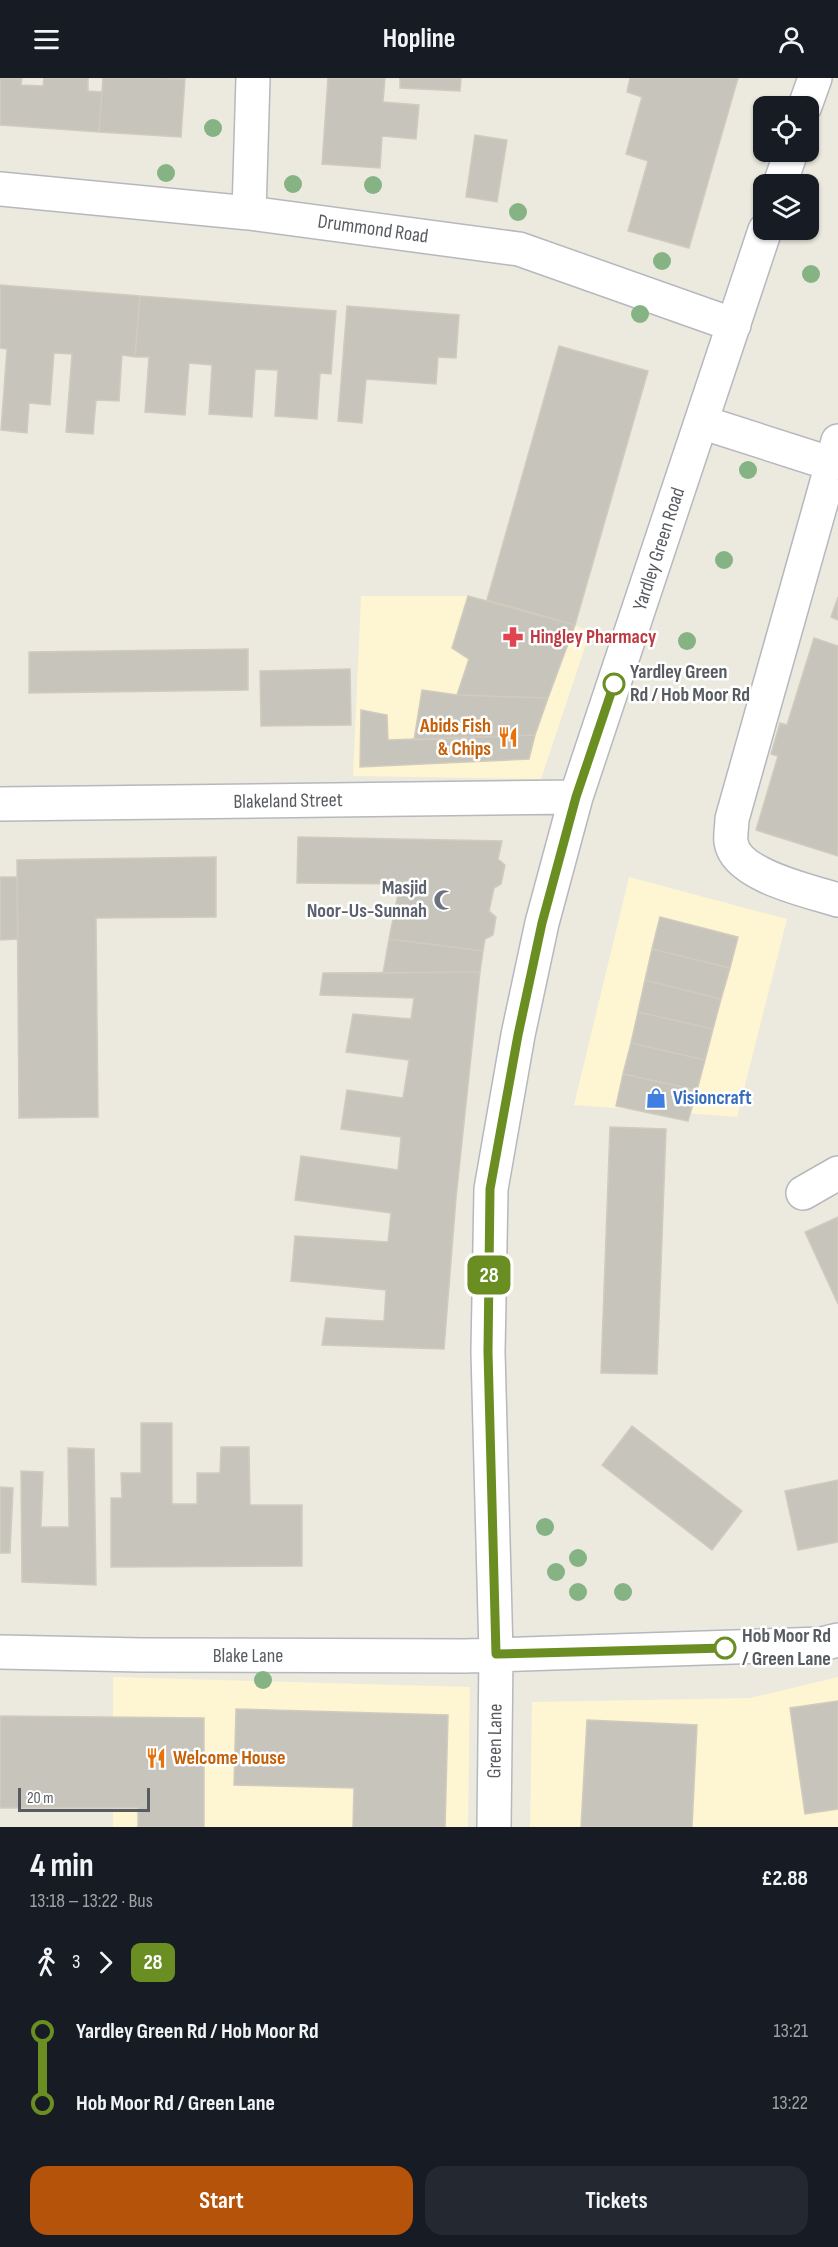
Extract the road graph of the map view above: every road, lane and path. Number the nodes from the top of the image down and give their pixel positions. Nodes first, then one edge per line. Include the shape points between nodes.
1 (253, 78) edge
2 (815, 78) edge
3 (809, 96) edge
4 (0, 189) edge
5 (249, 213) junction
6 (762, 240) edge
7 (734, 325) junction
8 (701, 422) junction
9 (835, 453) edge
10 (576, 797) junction
11 (0, 804) edge
12 (838, 900) edge
13 (838, 1173) edge
14 (803, 1193) dead end
15 (838, 1640) edge
16 (0, 1652) edge
17 (496, 1654) junction
18 (494, 1827) edge

1 - 5 street
2 - 3 street
4 - 5 street, Drummond Road
5 - 7 street, Drummond Road via 519,249
6 - 7 street, Yardley Green Road
7 - 8 street, Yardley Green Road
8 - 9 street
8 - 10 street, Yardley Green Road
9 - 12 street via 732,819 731,843 738,859 760,874
10 - 11 street, Blakeland Street
10 - 17 street, Yardley Green Road via 542,923 490,1189 488,1352
13 - 14 street
15 - 17 street, Blake Lane via 822,1644
16 - 17 street, Blake Lane
17 - 18 street, Green Lane

